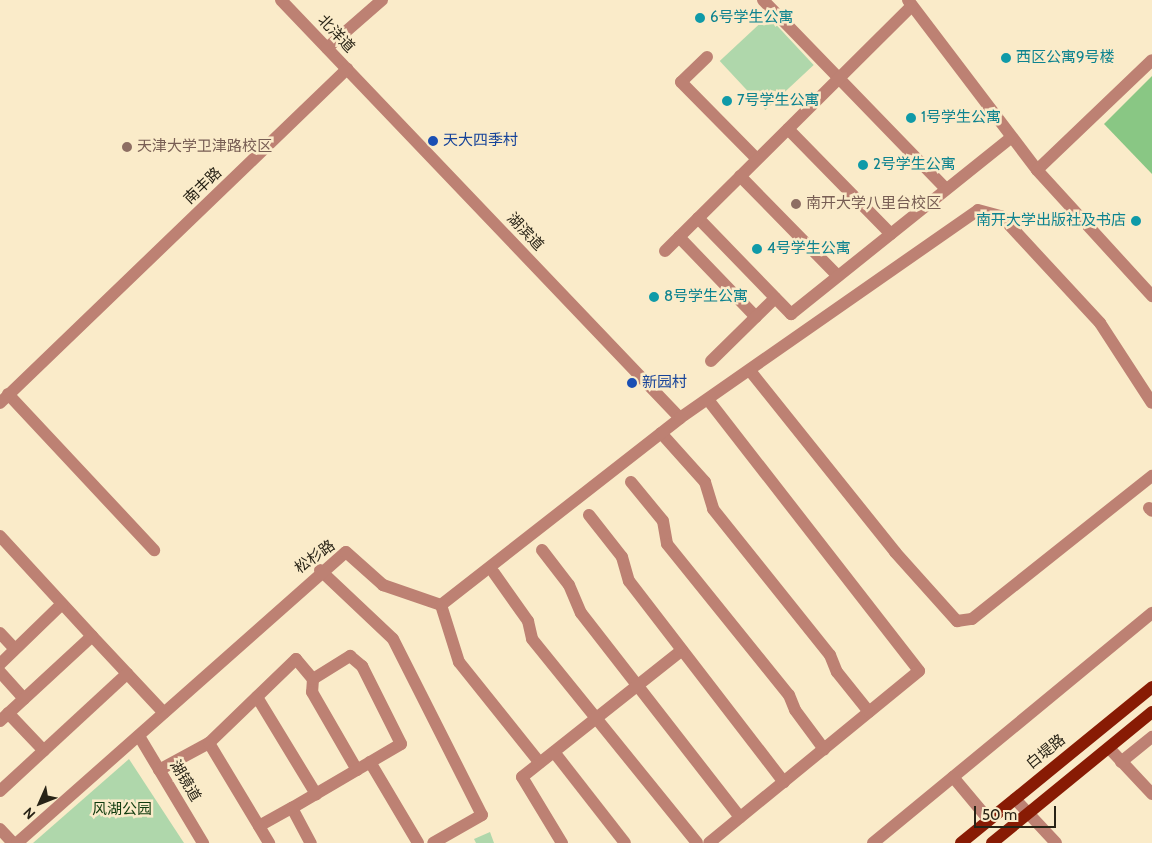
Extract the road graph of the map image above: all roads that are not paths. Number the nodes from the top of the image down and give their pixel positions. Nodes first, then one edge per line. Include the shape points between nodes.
1 (281, 0) edge
2 (763, 0) edge
3 (376, 2) edge
4 (910, 3) edge
5 (327, 48) junction
6 (707, 58) dead end
7 (1152, 60) edge
8 (347, 69) junction
9 (838, 79) junction
10 (788, 129) junction
11 (1011, 138) junction
12 (757, 159) junction
13 (1037, 170) junction
14 (740, 176) junction
15 (946, 189) junction
16 (698, 218) junction
17 (891, 234) junction
18 (679, 237) junction
19 (665, 251) dead end
20 (838, 276) junction
21 (1152, 296) edge
22 (775, 298) junction
23 (756, 317) junction
24 (711, 361) dead end
25 (751, 372) junction
26 (7, 399) edge
27 (709, 401) junction
28 (1152, 403) edge
29 (0, 412) edge
30 (680, 418) junction
31 (661, 433) junction
32 (1152, 476) edge
33 (631, 482) dead end
34 (589, 515) dead end
35 (0, 536) edge
36 (154, 550) dead end
37 (542, 550) dead end
38 (320, 570) junction
39 (494, 573) dead end
40 (62, 604) junction
41 (441, 605) junction
42 (1152, 613) edge
43 (0, 633) edge
44 (92, 636) junction
45 (14, 648) junction
46 (682, 650) junction
47 (0, 664) edge
48 (0, 672) edge
49 (127, 674) junction
50 (313, 679) junction
51 (638, 686) junction
52 (1152, 687) edge
53 (257, 697) junction
54 (24, 698) junction
55 (869, 712) junction
56 (1152, 712) edge
57 (164, 713) junction
58 (4, 717) edge
59 (596, 719) junction
60 (139, 736) junction
61 (1152, 738) edge
62 (209, 743) junction
63 (1108, 748) junction
64 (824, 749) junction
65 (44, 750) junction
66 (554, 752) junction
67 (370, 762) junction
68 (1121, 762) junction
69 (540, 764) junction
70 (159, 770) junction
71 (357, 770) junction
72 (953, 778) junction
73 (784, 782) junction
74 (0, 791) edge
75 (316, 794) junction
76 (1152, 794) edge
77 (1015, 799) junction
78 (292, 808) junction
79 (1028, 814) junction
80 (740, 817) junction
81 (989, 820) junction
82 (259, 826) junction
83 (0, 829) edge
84 (15, 843) edge
85 (203, 843) edge
86 (269, 843) edge
87 (311, 843) edge
88 (418, 843) edge
89 (433, 843) edge
90 (562, 843) edge
91 (625, 843) edge
92 (696, 843) edge
93 (709, 843) edge
94 (873, 843) edge
95 (961, 843) edge
96 (992, 843) edge
97 (1056, 843) edge

1 - 5 street, 北洋道
2 - 9 street
3 - 5 street
4 - 9 street
4 - 11 street
5 - 8 street, 北洋道
6 - 12 street via 681,82
7 - 13 street
8 - 26 street, 南丰路
8 - 30 street, 湖滨道
9 - 10 street
9 - 15 street
10 - 12 street
10 - 17 street
11 - 13 street
11 - 15 street
12 - 14 street
13 - 21 street
14 - 16 street
14 - 20 street
15 - 17 street
16 - 18 street
16 - 22 street
17 - 20 street
18 - 19 street
18 - 23 street
20 - 22 street via 791,314
22 - 23 street
23 - 24 street
25 - 27 street
25 - 28 street via 978,210 1000,216 1100,323
25 - 32 street via 895,552 957,621 972,619
26 - 29 street, 南丰路
26 - 36 street
27 - 30 street
27 - 55 street via 919,671
30 - 31 street
31 - 41 street
31 - 55 street via 706,482 713,509
33 - 64 street via 663,521 667,544 789,695 794,710
34 - 46 street via 622,557 629,581
35 - 40 street
37 - 51 street via 570,585 581,613
38 - 41 street, 松杉路 via 346,552 383,585
38 - 57 street, 松杉路
38 - 89 street via 393,639 482,815
39 - 59 street via 528,621 532,639
40 - 44 street
40 - 45 street
41 - 69 street via 459,662
42 - 72 street
43 - 45 street
44 - 49 street
44 - 54 street
45 - 47 street
46 - 51 street
46 - 73 street
48 - 54 street
49 - 57 street
49 - 65 street
50 - 53 street via 296,659
50 - 67 street via 350,656 362,666 401,744
50 - 71 street via 312,692
51 - 59 street
51 - 80 street
52 - 77 main road, 白堤路
53 - 62 street
53 - 75 street
54 - 58 street
55 - 64 street
56 - 63 main road
57 - 60 street, 松杉路
58 - 65 street
59 - 66 street
59 - 92 street
60 - 70 street, 湖镜道
60 - 84 street, 松杉路
61 - 68 street
62 - 70 street
62 - 82 street
63 - 68 street
63 - 79 main road
64 - 73 street
65 - 74 street
66 - 69 street
66 - 91 street
67 - 71 street
67 - 88 street
68 - 76 street
69 - 90 street via 522,777
70 - 85 street, 湖镜道
71 - 75 street
72 - 81 street
72 - 94 street
73 - 80 street
75 - 78 street
77 - 79 street
77 - 81 main road, 白堤路
78 - 82 street
78 - 87 street
79 - 96 main road
79 - 97 street
80 - 93 street
81 - 95 main road, 白堤路
82 - 86 street
83 - 84 street

